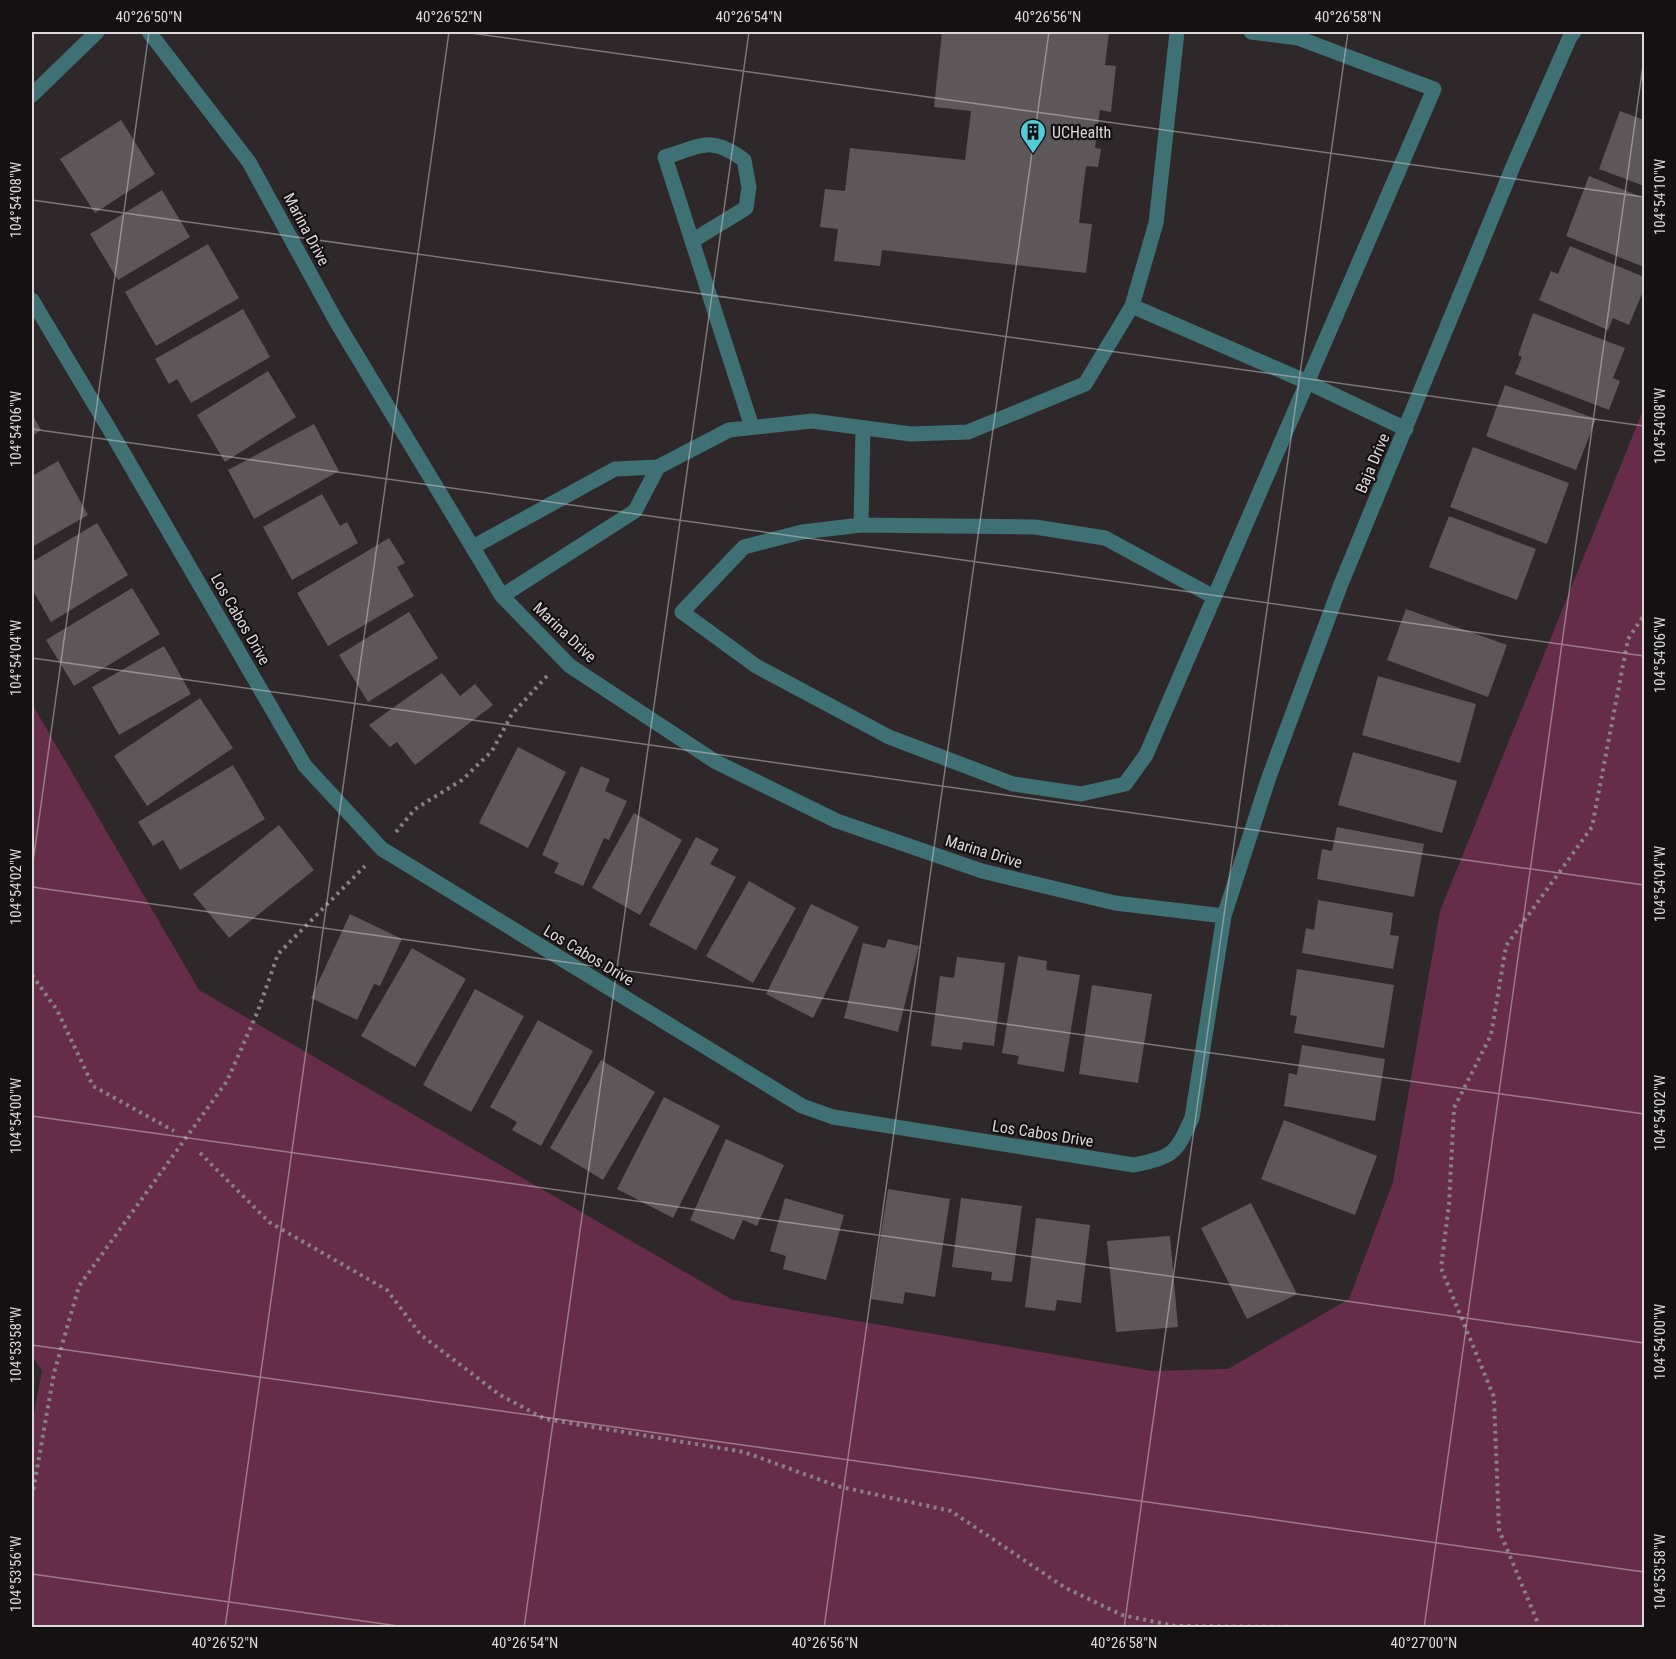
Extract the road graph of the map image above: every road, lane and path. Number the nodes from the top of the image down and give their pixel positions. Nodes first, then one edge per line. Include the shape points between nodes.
1 (97, 32) edge
2 (150, 32) edge
3 (1177, 32) edge
4 (1251, 32) edge
5 (1574, 32) edge
6 (32, 95) edge
7 (692, 241) junction
8 (32, 300) edge
9 (1132, 306) junction
10 (1307, 382) junction
11 (752, 427) junction
12 (863, 428) junction
13 (1406, 429) junction
14 (658, 467) junction
15 (861, 525) junction
16 (473, 547) junction
17 (502, 596) junction
18 (1214, 597) junction
19 (1644, 615) edge
20 (570, 666) junction
21 (382, 849) junction
22 (1224, 916) junction
23 (32, 975) edge
24 (174, 1131) dead end
25 (200, 1153) dead end
26 (32, 1497) edge
27 (1439, 1628) edge
28 (1540, 1628) edge

1 - 6 street
2 - 16 street, Marina Drive via 249,162 336,321
3 - 9 street via 1156,223
4 - 10 street via 1298,38 1434,89
5 - 13 street, Baja Drive via 1514,164
7 - 7 street via 664,157 708,144 727,147 744,160 749,187 746,208
7 - 11 street
8 - 21 street, Los Cabos Drive via 305,766
9 - 10 street
9 - 12 street via 1086,384 968,432 911,434
10 - 13 street
10 - 18 street
11 - 12 street via 812,421
11 - 14 street via 729,430
12 - 15 street
13 - 22 street, Baja Drive via 1341,584 1269,777
14 - 16 street via 615,469
14 - 17 street via 635,511
15 - 18 street via 1035,527 1105,538
15 - 18 street via 802,532 744,547 682,612 756,666 889,737 1012,784 1081,794 1125,784 1146,755
16 - 17 street, Marina Drive
17 - 20 street, Marina Drive
19 - 28 path via 1628,639 1592,827 1506,946 1491,1035 1454,1108 1442,1268 1494,1397 1499,1530
20 - 21 path via 548,675 512,714 492,751 462,780 415,809
20 - 22 street, Marina Drive via 716,762 837,821 982,872 1114,903
21 - 22 street, Los Cabos Drive via 802,1106 833,1117 1134,1165 1162,1159 1178,1148 1192,1118
21 - 26 path via 279,954 227,1081 79,1286 54,1373
23 - 24 path via 57,1010 93,1086
25 - 27 path via 269,1222 387,1290 421,1335 500,1395 545,1419 744,1452 837,1486 951,1511 1064,1587 1122,1615 1175,1626

